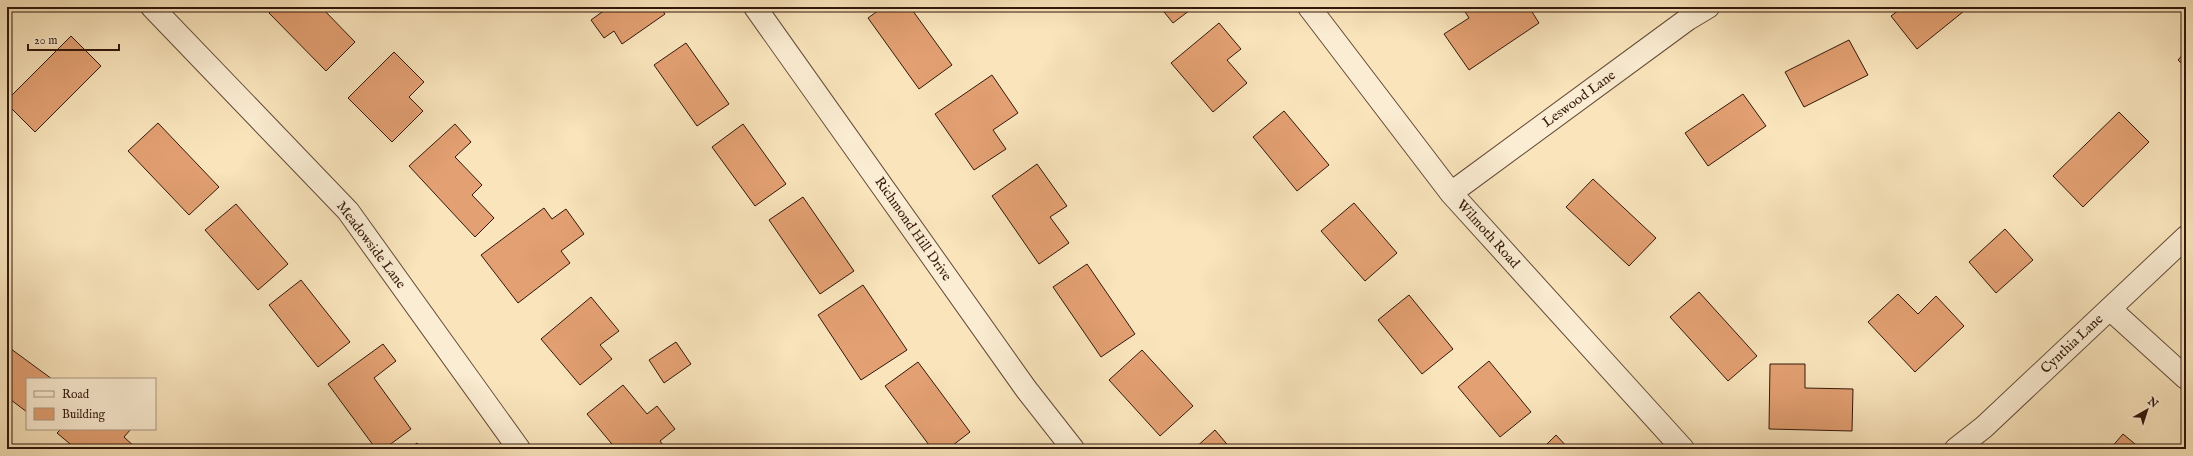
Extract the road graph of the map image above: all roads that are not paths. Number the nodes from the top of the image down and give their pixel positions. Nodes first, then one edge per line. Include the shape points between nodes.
1 (152, 7) edge
2 (755, 7) edge
3 (1309, 7) edge
4 (1708, 7) edge
5 (1451, 193) junction
6 (2186, 237) edge
7 (2110, 309) junction
8 (2186, 378) edge
9 (519, 449) edge
10 (1073, 449) edge
11 (1683, 449) edge
12 (1956, 449) edge

1 - 9 street, Meadowside Lane via 348,211
2 - 10 street, Richmond Hill Drive via 1026,389
3 - 5 street, Wilmoth Road
4 - 5 street, Leswood Lane via 1688,19
5 - 11 street, Wilmoth Road
6 - 7 street, Cynthia Lane
7 - 8 street
7 - 12 street, Cynthia Lane via 1984,427

